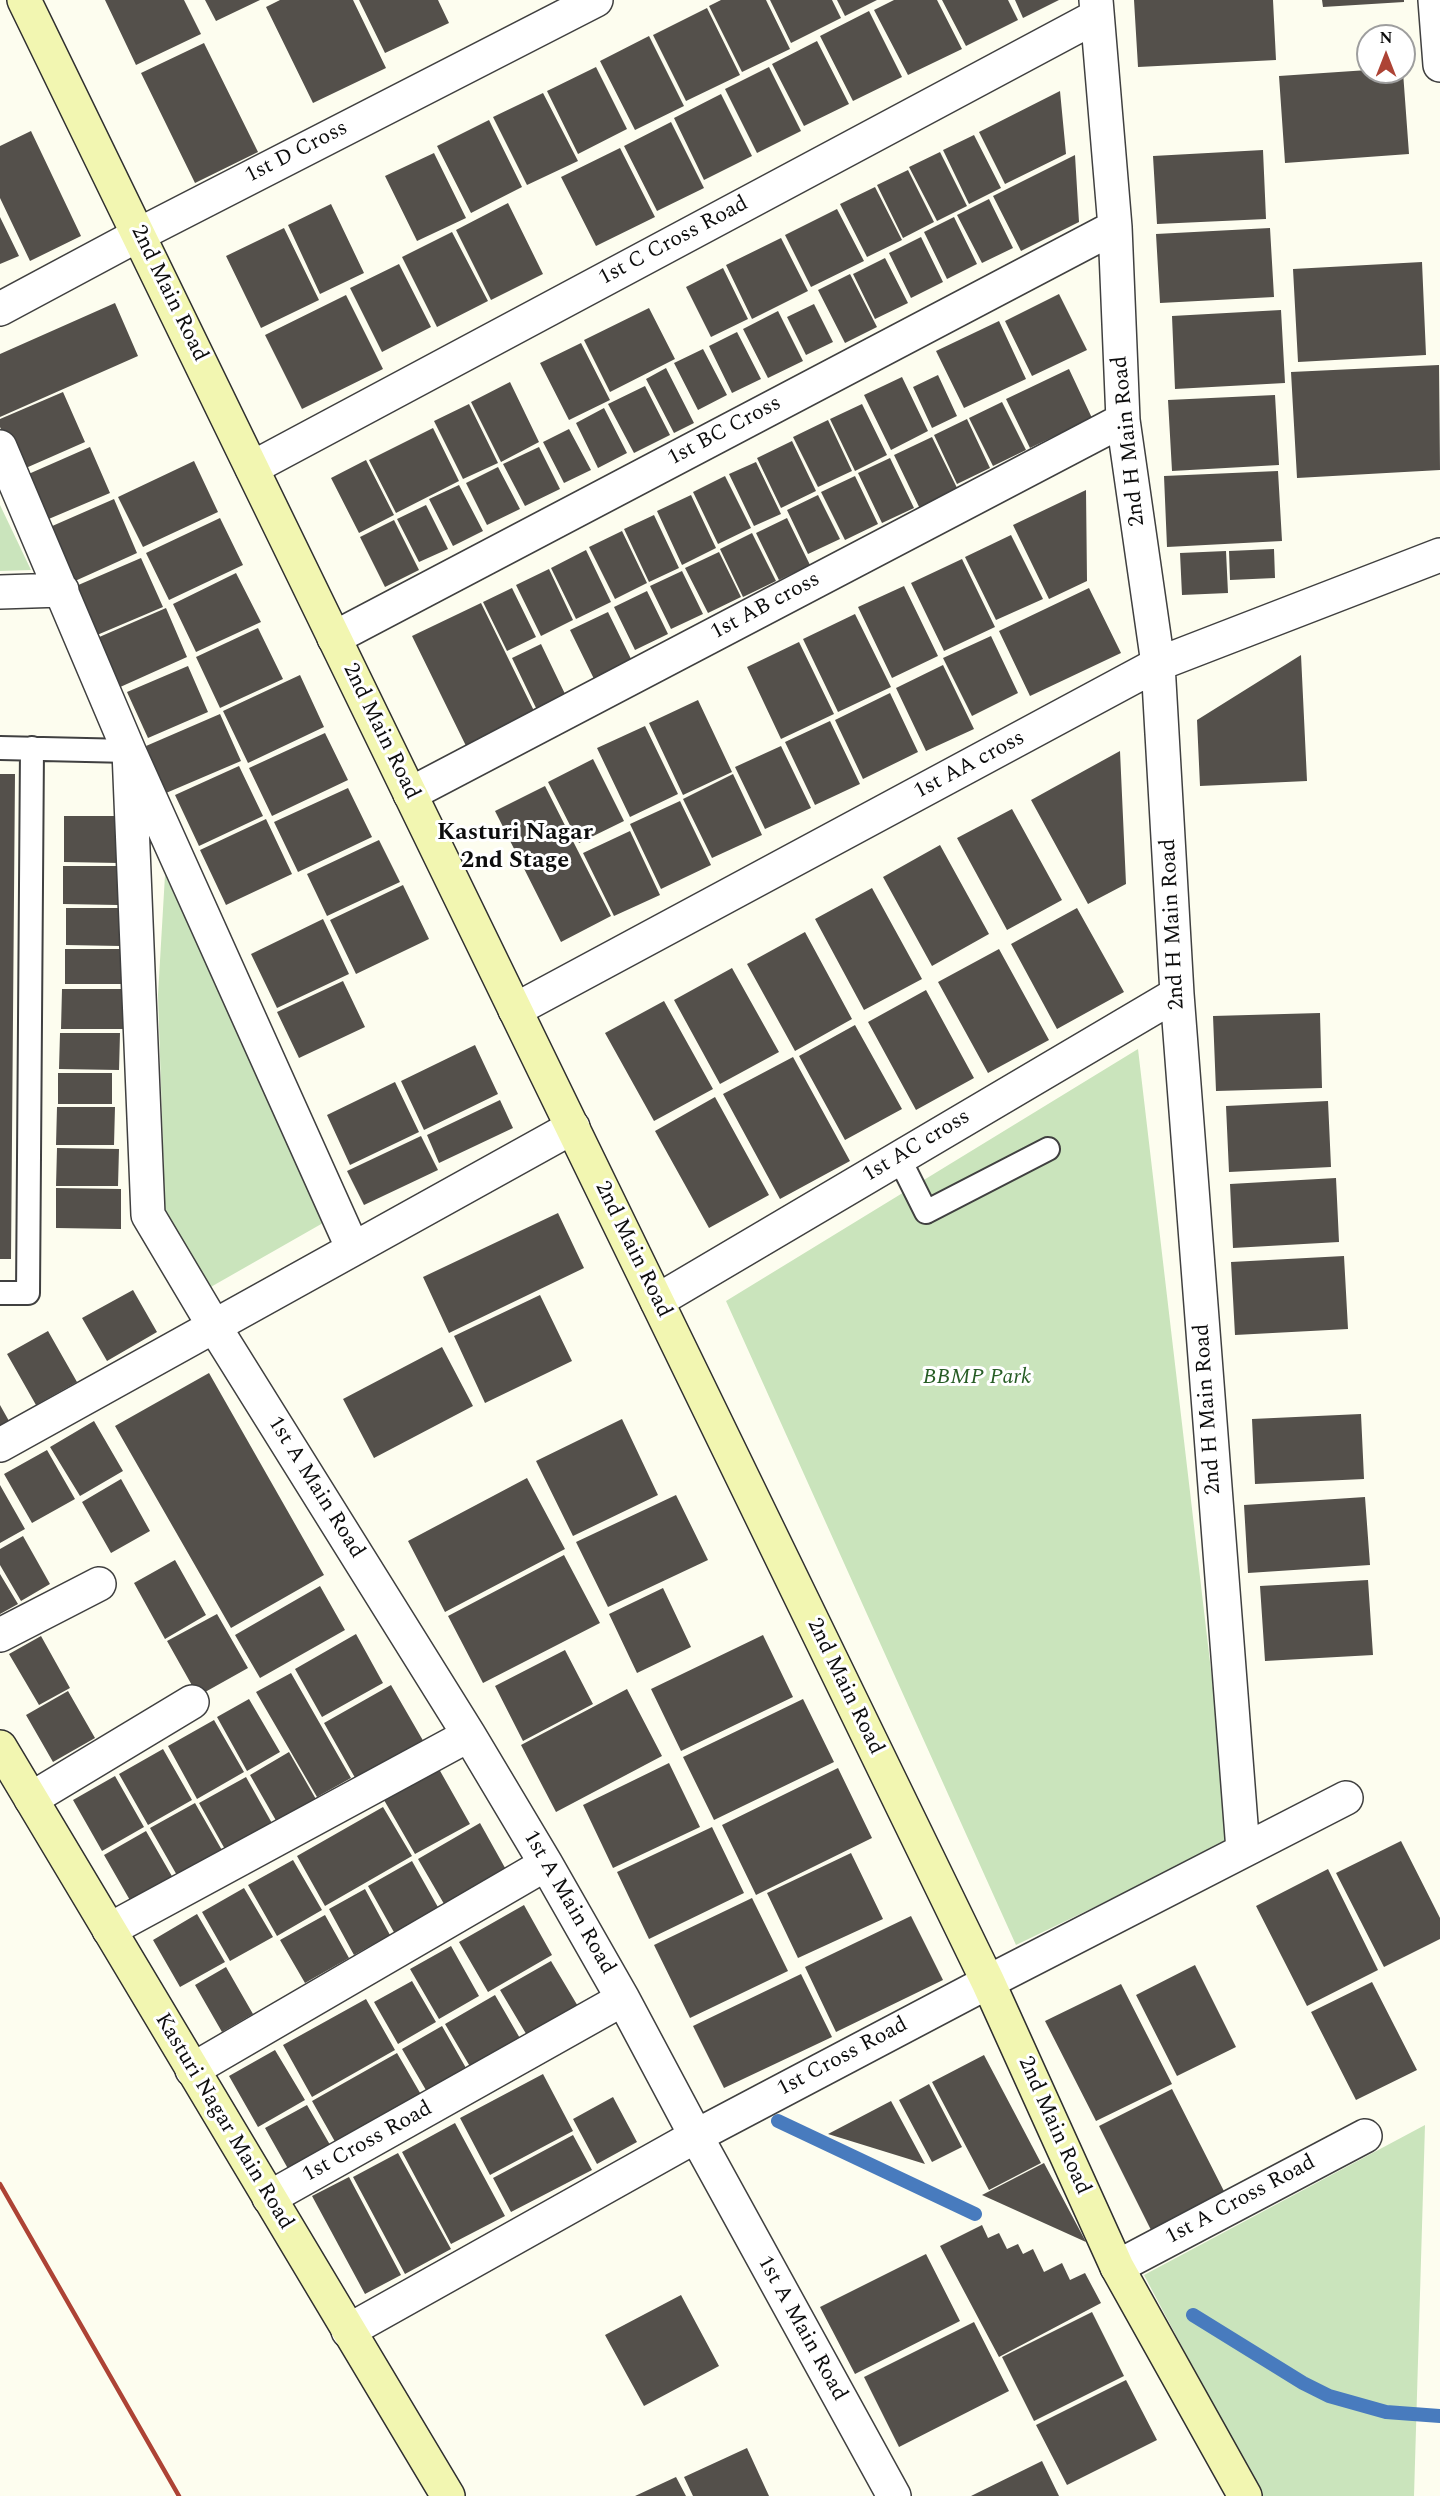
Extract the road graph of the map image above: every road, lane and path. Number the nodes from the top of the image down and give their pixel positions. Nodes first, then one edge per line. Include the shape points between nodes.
1 (24, 0) edge
2 (596, 0) edge
3 (1435, 0) edge
4 (1096, 8) edge
5 (1440, 65) edge
6 (1115, 227) junction
7 (138, 235) junction
8 (0, 309) edge
9 (1123, 420) junction
10 (0, 447) edge
11 (252, 468) junction
12 (1440, 555) edge
13 (62, 590) junction
14 (0, 592) edge
15 (334, 638) junction
16 (1158, 664) junction
17 (0, 748) edge
18 (32, 748) junction
19 (129, 751) junction
20 (410, 794) junction
21 (1177, 994) junction
22 (515, 1010) junction
23 (573, 1127) junction
24 (1048, 1149) dead end
25 (898, 1158) junction
26 (354, 1248) junction
27 (0, 1293) edge
28 (657, 1301) junction
29 (214, 1326) junction
30 (0, 1445) edge
31 (99, 1584) dead end
32 (0, 1635) edge
33 (192, 1702) dead end
34 (469, 1735) junction
35 (0, 1747) edge
36 (31, 1798) junction
37 (1346, 1798) dead end
38 (1243, 1850) junction
39 (546, 1864) junction
40 (109, 1929) junction
41 (988, 1982) junction
42 (623, 1999) junction
43 (192, 2070) junction
44 (696, 2136) junction
45 (1365, 2136) dead end
46 (269, 2198) junction
47 (1117, 2268) junction
48 (348, 2331) junction
49 (448, 2496) edge
50 (894, 2496) edge
51 (1245, 2496) edge

1 - 7 main road, 2nd Main Road
2 - 7 street, 1st D Cross
3 - 5 street
4 - 6 street, 2nd H Main Road
4 - 11 street, 1st C Cross Road
6 - 9 street, 2nd H Main Road
6 - 15 street, 1st BC Cross
7 - 8 street, 1st D Cross
7 - 11 main road, 2nd Main Road
9 - 16 street, 2nd H Main Road
9 - 20 street, 1st AB cross
10 - 13 street
11 - 15 main road, 2nd Main Road
12 - 16 street, 1st AA cross
13 - 14 street
13 - 19 street
15 - 20 main road, 2nd Main Road
16 - 21 street, 2nd H Main Road
16 - 22 street, 1st AA cross
17 - 18 lane
18 - 19 lane
18 - 27 lane via 28,1293
19 - 26 street
19 - 29 street, 1st A Main Road via 148,1215
20 - 22 main road, 2nd Main Road
21 - 25 street, 1st AC cross
21 - 38 street, 2nd H Main Road
22 - 23 main road, 2nd Main Road
23 - 26 street
23 - 28 main road, 2nd Main Road
24 - 25 lane via 926,1212
25 - 28 street, 1st AC cross
26 - 29 street
28 - 41 main road, 2nd Main Road
29 - 30 street
29 - 34 street, 1st A Main Road
31 - 32 street
33 - 36 street
34 - 39 street, 1st A Main Road
34 - 40 street
35 - 36 main road, Kasturi Nagar Main Road
36 - 40 main road, Kasturi Nagar Main Road
37 - 38 street, 1st Cross Road
38 - 41 street, 1st Cross Road
39 - 42 street, 1st A Main Road
39 - 43 street
40 - 43 main road, Kasturi Nagar Main Road
41 - 44 street, 1st Cross Road
41 - 47 main road, 2nd Main Road
42 - 44 street, 1st A Main Road
42 - 46 street, 1st Cross Road
43 - 46 main road, Kasturi Nagar Main Road
44 - 48 street, 1st Cross Road
44 - 50 street, 1st A Main Road
45 - 47 street, 1st A Cross Road
46 - 48 main road, Kasturi Nagar Main Road
47 - 51 main road, 2nd Main Road
48 - 49 main road, Kasturi Nagar Main Road

